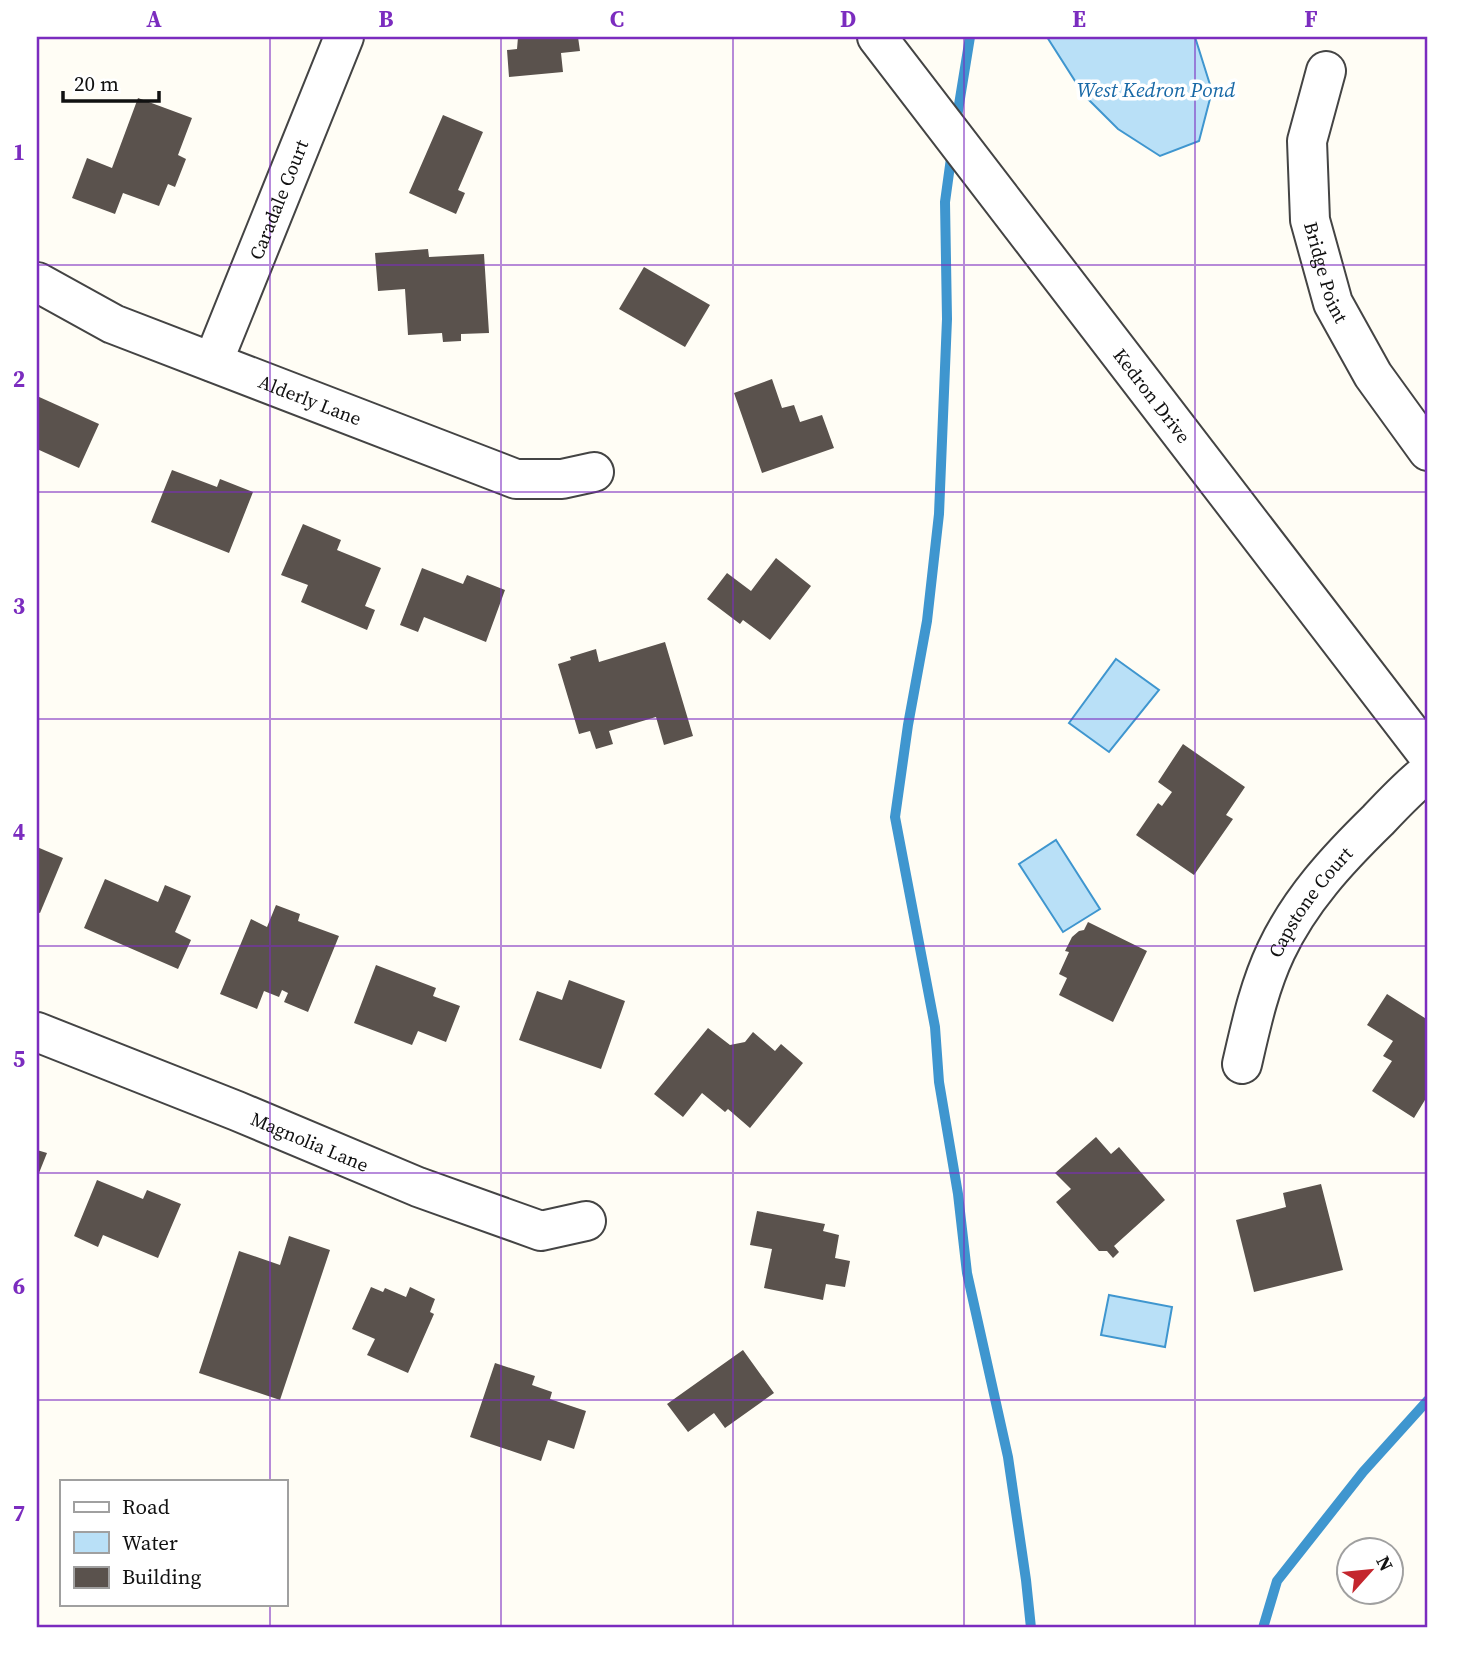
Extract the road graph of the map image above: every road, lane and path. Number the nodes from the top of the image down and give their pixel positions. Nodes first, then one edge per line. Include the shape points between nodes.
1 (344, 37) edge
2 (877, 37) edge
3 (1326, 71) dead end
4 (37, 282) edge
5 (213, 362) junction
6 (1428, 451) edge
7 (594, 472) dead end
8 (1428, 755) edge
9 (1428, 772) edge
10 (37, 1032) edge
11 (1241, 1063) dead end
12 (586, 1221) dead end

1 - 5 street, Caradale Court
2 - 8 street, Kedron Drive
3 - 6 street, Bridge Point via 1307,141 1310,220 1333,303 1373,375
4 - 5 street, Alderly Lane via 113,324
5 - 7 street, Alderly Lane via 516,479 562,479
9 - 11 street, Capstone Court via 1354,843 1297,911 1265,977
10 - 12 street, Magnolia Lane via 418,1187 541,1231

